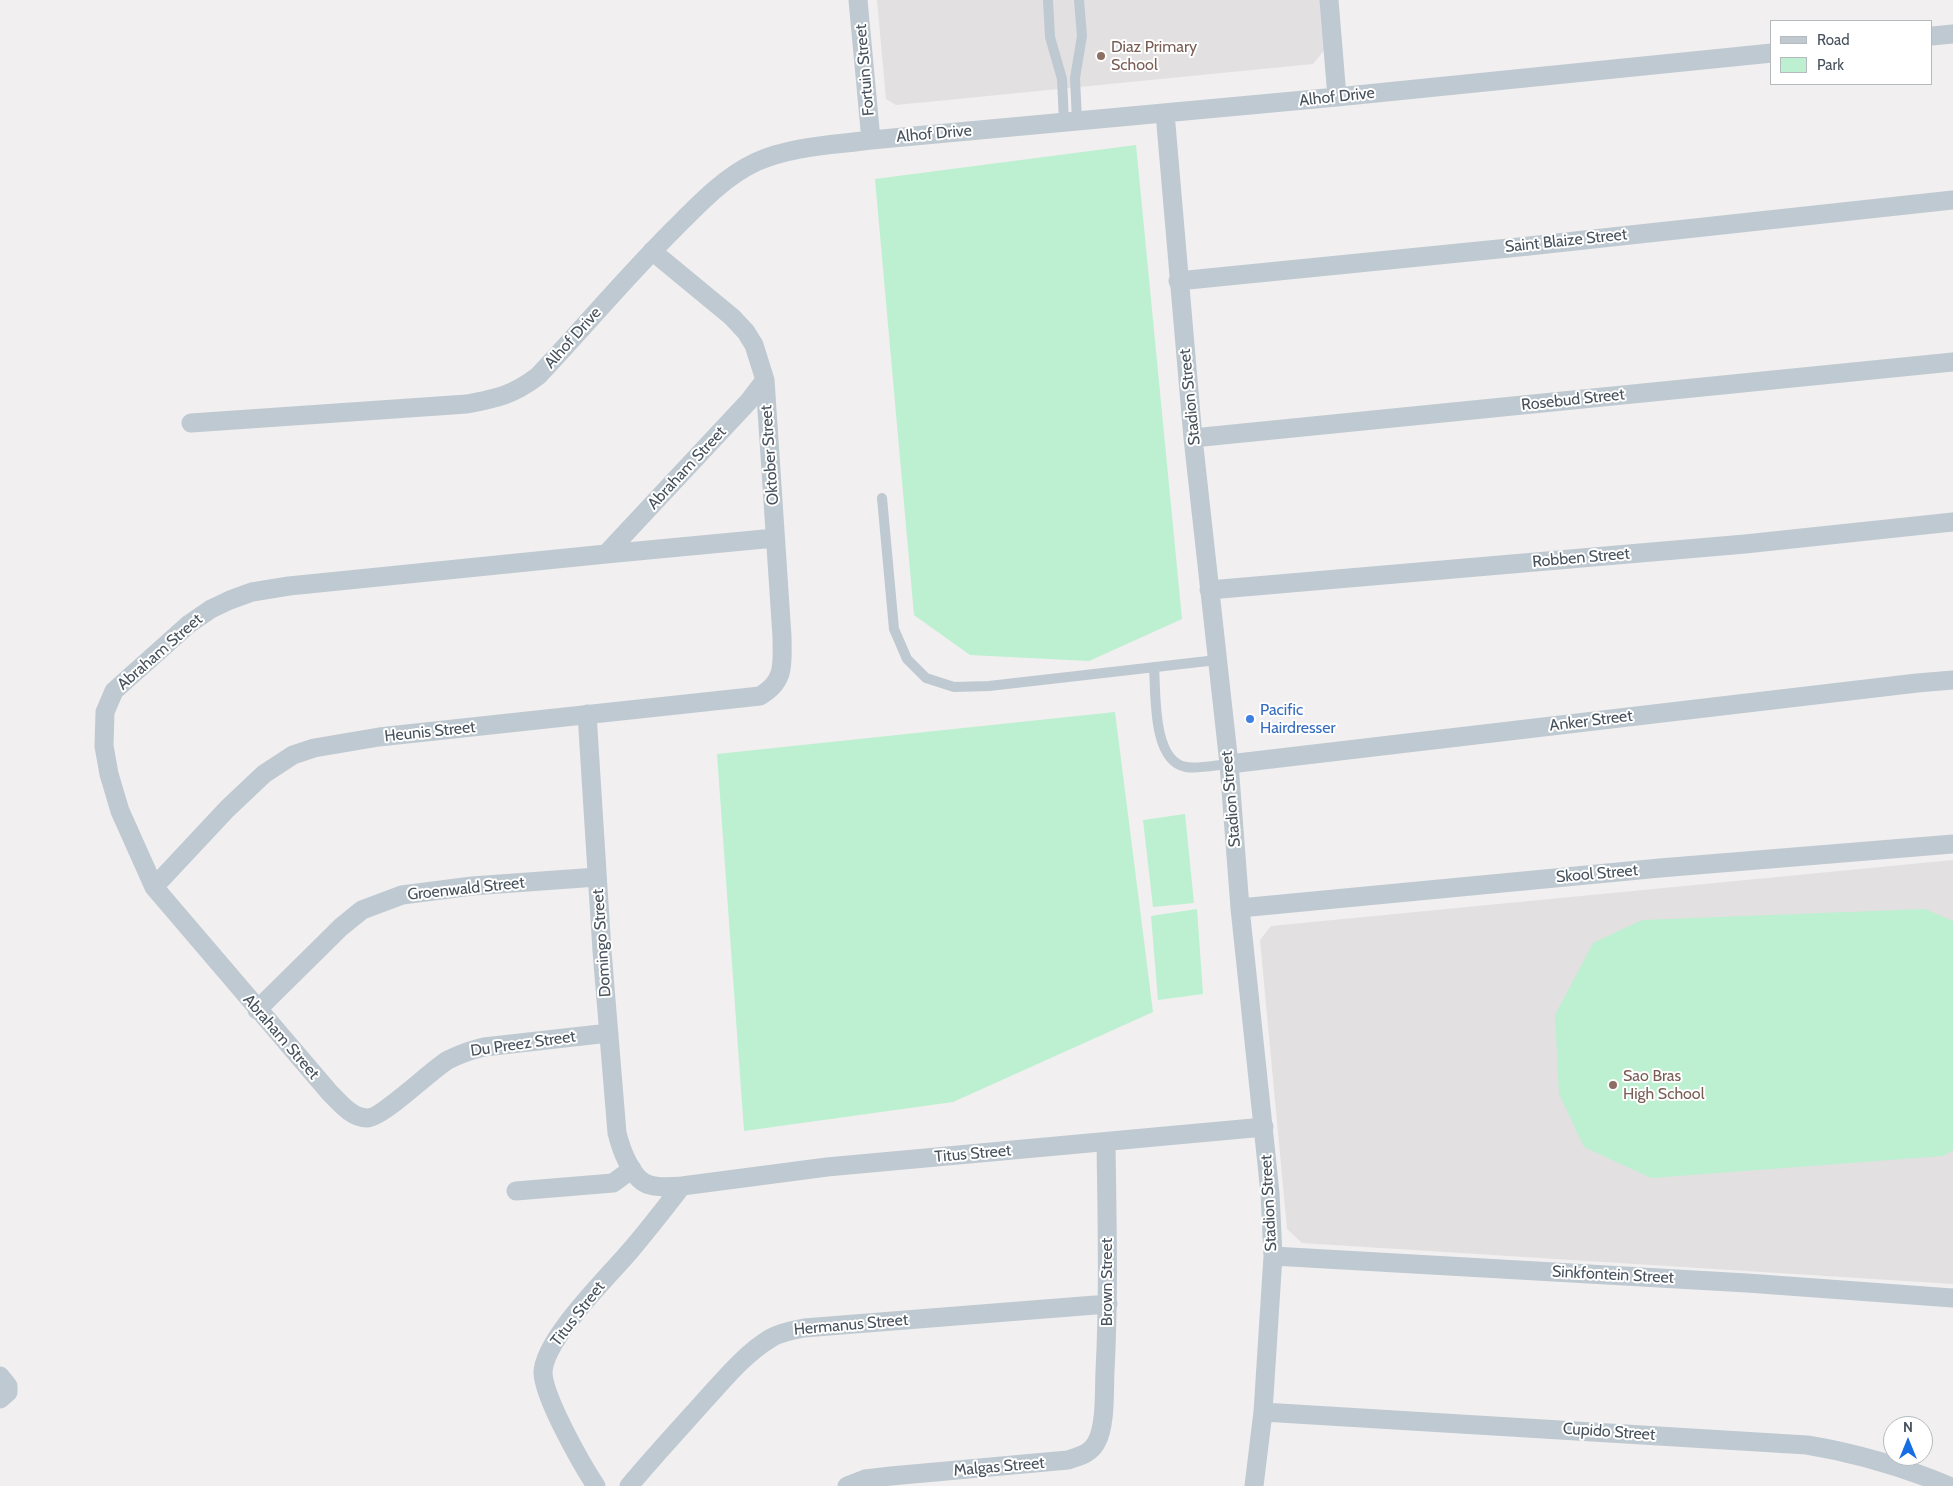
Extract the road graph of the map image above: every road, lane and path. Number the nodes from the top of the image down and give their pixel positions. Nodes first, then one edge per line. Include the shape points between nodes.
1 (858, 0) edge
2 (1048, 0) edge
3 (1079, 0) edge
4 (1329, 0) edge
5 (1953, 34) edge
6 (1933, 36) edge
7 (1770, 53) edge
8 (1337, 97) junction
9 (1165, 113) junction
10 (1071, 122) junction
11 (871, 140) junction
12 (1953, 200) edge
13 (652, 251) junction
14 (1178, 281) junction
15 (1953, 362) edge
16 (765, 380) junction
17 (191, 423) dead end
18 (1193, 438) junction
19 (882, 498) dead end
20 (1953, 522) edge
21 (775, 538) junction
22 (606, 554) junction
23 (1209, 590) junction
24 (1217, 660) junction
25 (1154, 667) junction
26 (1953, 680) edge
27 (760, 696) joint
28 (587, 714) junction
29 (1229, 764) junction
30 (1953, 844) edge
31 (597, 878) junction
32 (154, 887) junction
33 (1240, 908) junction
34 (257, 1010) junction
35 (609, 1033) junction
36 (369, 1119) joint
37 (1264, 1127) junction
38 (1106, 1142) junction
39 (632, 1169) junction
40 (682, 1186) junction
41 (516, 1191) dead end
42 (1273, 1256) junction
43 (1953, 1298) edge
44 (1108, 1304) junction
45 (0, 1376) edge
46 (0, 1399) edge
47 (1262, 1412) junction
48 (1102, 1422) joint
49 (596, 1486) edge
50 (629, 1486) edge
51 (847, 1486) edge
52 (1254, 1486) edge
53 (1949, 1486) edge

1 - 11 street, Fortuin Street
2 - 10 lane via 1050,38
3 - 10 lane via 1082,36
4 - 8 street
5 - 6 street
7 - 8 street, Alhof Drive
8 - 9 street, Alhof Drive
9 - 10 street, Alhof Drive
9 - 14 street, Stadion Street
10 - 11 street, Alhof Drive
11 - 13 street, Alhof Drive via 807,148 756,162 710,192
12 - 14 street, Saint Blaize Street
13 - 16 street, Oktober Street via 746,332 754,345
13 - 17 street, Alhof Drive via 538,376 499,398 467,404
14 - 18 street, Stadion Street
15 - 18 street, Rosebud Street
16 - 21 street, Oktober Street
16 - 22 street, Abraham Street
18 - 23 street, Stadion Street
19 - 25 lane via 894,630 906,659 926,678 954,686 989,686
20 - 23 street, Robben Street via 1745,544
21 - 22 street, Abraham Street
21 - 27 street, Oktober Street via 782,666 776,683
22 - 32 street, Abraham Street via 252,592 211,609 189,624 114,691 105,712 104,746 108,774 120,811
23 - 24 street, Stadion Street
24 - 25 lane
24 - 29 street, Stadion Street
25 - 29 lane via 1160,737 1174,763 1186,768
26 - 29 street, Anker Street
27 - 28 street, Heunis Street
28 - 31 street, Domingo Street
28 - 32 street, Heunis Street via 343,742 293,755 264,774
29 - 33 street, Stadion Street
30 - 33 street, Skool Street
31 - 34 street, Groenwald Street via 472,886 402,895 362,910 341,926
31 - 35 street, Domingo Street
32 - 34 street, Abraham Street
33 - 37 street, Stadion Street
34 - 36 street, Abraham Street via 343,1106
35 - 36 street, Du Preez Street via 484,1047 467,1052 447,1061 382,1113
35 - 39 street, Domingo Street via 617,1133
37 - 38 street, Titus Street
37 - 42 street, Stadion Street
38 - 40 street, Titus Street via 827,1167
38 - 44 street, Brown Street
39 - 40 street, Titus Street via 648,1185
39 - 41 street via 613,1183
40 - 49 street, Titus Street via 559,1334 547,1356 543,1372 552,1405
42 - 43 street, Sinkfontein Street via 1737,1282
42 - 47 street, Stadion Street
44 - 48 street, Brown Street
44 - 50 street, Hermanus Street via 788,1331 773,1337 736,1366
45 - 46 street via 8,1386 8,1392
47 - 52 street, Stadion Street
47 - 53 street, Cupido Street via 1807,1445 1876,1459
48 - 51 street, Malgas Street via 1097,1441 1090,1451 1068,1460 865,1479

